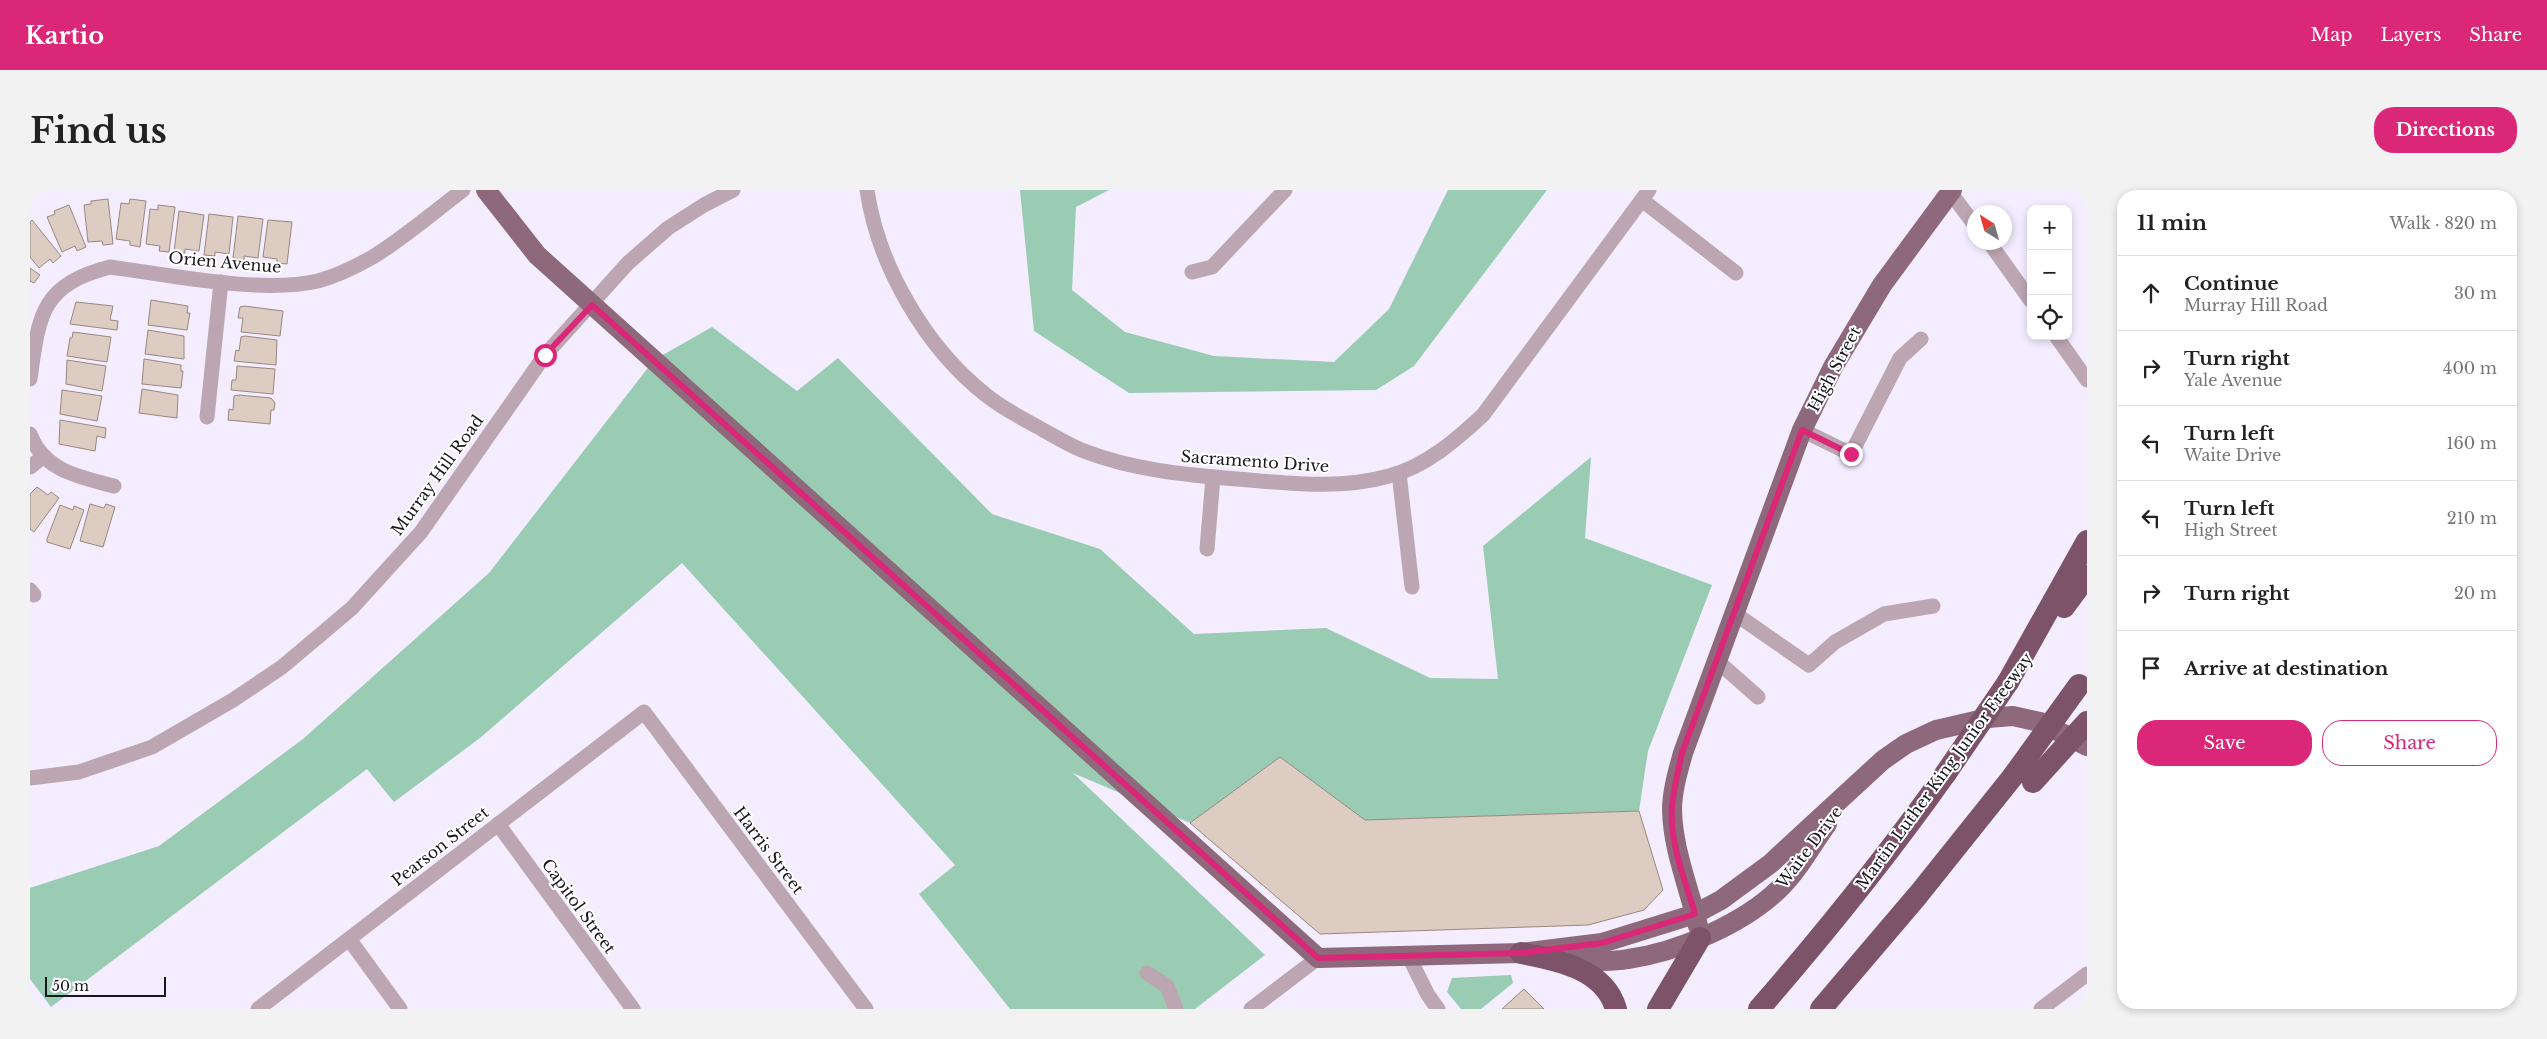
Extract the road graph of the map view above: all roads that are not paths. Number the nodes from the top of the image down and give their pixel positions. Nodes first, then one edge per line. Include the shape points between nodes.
1 (463, 190) edge
2 (486, 190) edge
3 (733, 190) edge
4 (867, 190) edge
5 (1285, 190) edge
6 (1951, 191) edge
7 (1645, 195) edge
8 (1967, 214) edge
9 (1995, 250) edge
10 (1192, 272) dead end
11 (1736, 274) dead end
12 (221, 282) junction
13 (2027, 295) edge
14 (592, 305) junction
15 (1922, 339) dead end
16 (2059, 340) edge
17 (30, 379) edge
18 (2087, 380) edge
19 (207, 417) dead end
20 (1802, 430) junction
21 (30, 434) edge
22 (44, 456) junction
23 (30, 467) edge
24 (1399, 473) junction
25 (1213, 477) junction
26 (114, 486) dead end
27 (2087, 541) edge
28 (1207, 548) dead end
29 (2087, 576) edge
30 (1412, 587) dead end
31 (1933, 606) dead end
32 (1734, 613) junction
33 (1716, 660) junction
34 (2083, 679) edge
35 (2008, 682) junction
36 (1758, 698) dead end
37 (644, 712) joint
38 (2087, 722) edge
39 (2087, 746) edge
40 (1863, 777) junction
41 (30, 778) edge
42 (2023, 779) junction
43 (498, 824) junction
44 (1695, 914) junction
45 (1700, 938) junction
46 (349, 939) junction
47 (1521, 953) junction
48 (1409, 957) junction
49 (1318, 958) junction
50 (1147, 973) dead end
51 (2087, 974) edge
52 (258, 1009) edge
53 (400, 1009) edge
54 (632, 1009) edge
55 (866, 1009) edge
56 (1176, 1009) edge
57 (1251, 1009) edge
58 (1438, 1009) edge
59 (1616, 1009) edge
60 (1658, 1009) edge
61 (1759, 1009) edge
62 (1821, 1009) edge
63 (2041, 1009) edge

1 - 12 street, Orien Avenue via 372,258 344,271 290,285
2 - 14 main road via 537,255
3 - 14 street, Murray Hill Road via 704,204 668,228 628,263
4 - 25 street, Sacramento Drive via 883,248 903,297 954,365 986,395 1024,420 1084,451 1167,473
5 - 10 street via 1212,267
6 - 8 street, High Street
6 - 20 main road, High Street via 1882,285 1832,367
7 - 11 street
7 - 24 street, Sacramento Drive via 1483,415 1434,454
9 - 13 street
12 - 17 street, Orien Avenue via 110,266 80,278 45,306 37,326
12 - 19 street
14 - 41 street, Murray Hill Road via 545,355 421,532 352,608 307,646 233,700 152,748 79,772
14 - 49 main road
15 - 20 street via 1900,358 1851,454
16 - 18 street
20 - 32 main road, High Street
21 - 22 street
22 - 23 street
22 - 26 street via 70,474
24 - 25 street, Sacramento Drive via 1311,485
24 - 30 street
25 - 28 street
27 - 35 highway
29 - 35 highway, Martin Luther King Junior Freeway
31 - 32 street via 1884,614 1835,642 1809,665
32 - 33 main road, High Street
33 - 36 street
33 - 44 main road, High Street via 1682,753 1672,808 1680,867
34 - 42 highway, bridge
35 - 61 highway, Martin Luther King Junior Freeway, bridge via 1910,824 1832,924
37 - 43 street, Pearson Street
37 - 55 street, Harris Street
38 - 42 highway, bridge
39 - 40 main road, Waite Drive via 2040,722 2012,716 1988,718 1936,730 1906,744
40 - 44 main road, Waite Drive via 1764,870
40 - 45 main road, Waite Drive via 1780,888 1761,906
42 - 62 highway via 1977,822
43 - 46 street, Pearson Street
43 - 54 street, Capitol Street
44 - 45 main road, High Street
44 - 47 main road, Waite Drive via 1602,943
45 - 47 main road, Waite Drive via 1628,960 1583,960
45 - 60 highway
46 - 52 street, Pearson Street
46 - 53 street
47 - 48 main road, Waite Drive
47 - 59 highway via 1560,961 1584,972 1603,986
48 - 49 main road, Waite Drive
48 - 58 street
49 - 57 street
50 - 56 street via 1167,986
51 - 63 street

